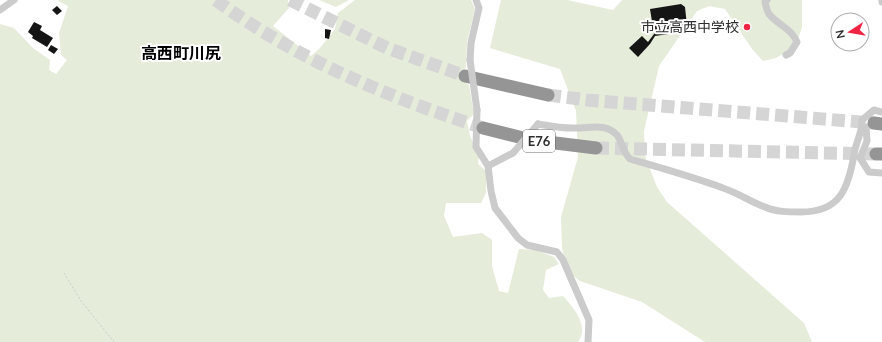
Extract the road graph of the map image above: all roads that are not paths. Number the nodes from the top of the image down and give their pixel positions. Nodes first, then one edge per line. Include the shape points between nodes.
1 (14, 0) edge
2 (476, 0) edge
3 (767, 0) edge
4 (0, 10) edge
5 (786, 55) dead end
6 (465, 76) tunnel mouth
7 (548, 95) tunnel mouth
8 (882, 112) edge
9 (873, 125) edge
10 (483, 128) tunnel mouth
11 (596, 148) tunnel mouth
12 (488, 166) junction
13 (882, 173) edge
14 (588, 342) edge

1 - 4 street
2 - 12 street, bridge via 479,8 470,60 477,110 476,148
3 - 5 street via 765,2 768,14 795,37 797,42
6 - 7 highway
8 - 9 street via 874,110 862,120
9 - 12 street, bridge via 854,152 847,183 840,197 826,209 810,212 765,207 704,181 630,159 623,152 618,136 597,126 572,128 538,124 512,153
9 - 13 street via 866,126 867,141 860,158 869,172
10 - 11 highway, E76 via 531,140
12 - 14 street via 495,208 518,238 527,245 557,252 563,260 589,320

